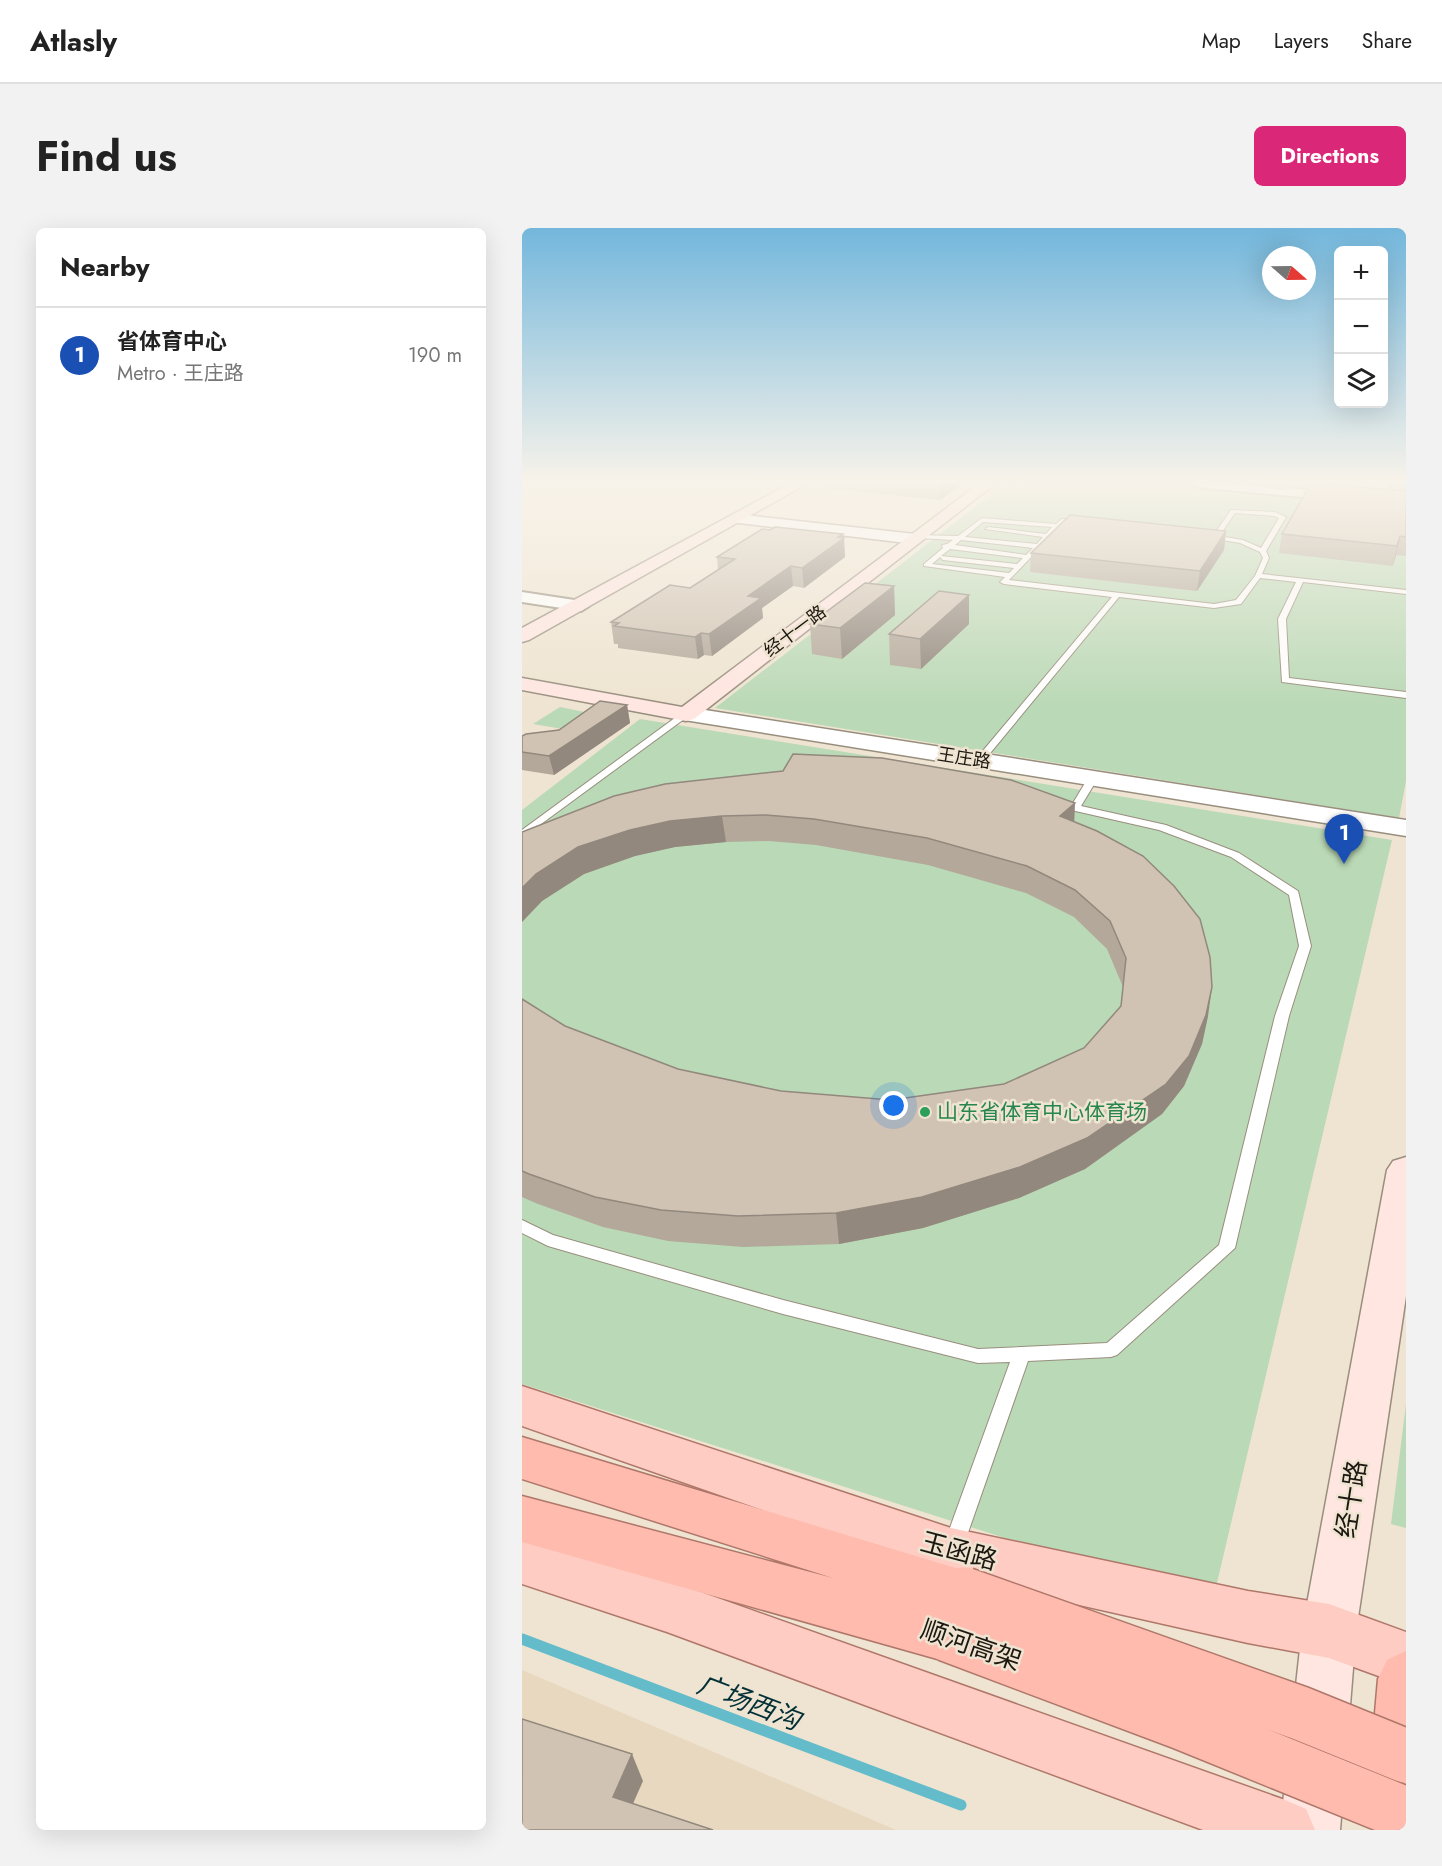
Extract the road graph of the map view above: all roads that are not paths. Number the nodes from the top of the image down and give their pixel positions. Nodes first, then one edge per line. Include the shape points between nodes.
1 (666, 558) edge
2 (891, 558) edge
3 (935, 558) edge
4 (943, 558) edge
5 (1027, 558) edge
6 (1266, 558) edge
7 (1019, 566) junction
8 (1010, 575) junction
9 (1258, 576) junction
10 (1300, 580) junction
11 (1406, 592) edge
12 (1117, 595) junction
13 (522, 597) edge
14 (580, 606) junction
15 (522, 636) edge
16 (522, 684) edge
17 (1406, 695) edge
18 (686, 714) junction
19 (979, 760) junction
20 (1093, 778) junction
21 (1406, 828) edge
22 (522, 835) edge
23 (1406, 1170) edge
24 (522, 1226) edge
25 (1402, 1237) edge
26 (1022, 1353) junction
27 (522, 1406) edge
28 (522, 1458) edge
29 (522, 1519) edge
30 (951, 1552) junction
31 (522, 1560) edge
32 (1329, 1631) junction
33 (1406, 1659) edge
34 (1406, 1679) edge
35 (1406, 1756) edge
36 (1406, 1814) edge
37 (1285, 1830) edge
38 (1310, 1830) edge
39 (1394, 1830) edge

1 - 14 main road
2 - 18 main road, 经十一路
3 - 8 lane via 926,565
4 - 7 lane
5 - 7 lane
6 - 9 lane
7 - 8 lane
8 - 12 lane via 1004,582
9 - 10 lane
9 - 12 lane via 1238,602 1224,606
10 - 11 lane
10 - 17 lane via 1282,619 1285,680
12 - 19 lane
13 - 14 street
14 - 15 main road
16 - 18 main road, 王庄路
18 - 19 street, 王庄路
18 - 22 lane
19 - 20 street, 王庄路
20 - 21 street, 王庄路
20 - 26 lane via 1075,808 1162,827 1235,855 1294,893 1305,946 1282,1016 1227,1248 1111,1350
23 - 25 main road, 经十路
24 - 26 lane via 548,1240 932,1345 978,1356
25 - 32 main road, 经十路
26 - 30 lane
27 - 30 main road, 玉函路
28 - 35 highway, 顺河高架, bridge via 964,1594 1300,1713
29 - 36 highway, 顺河高架, bridge via 948,1635 1182,1723
30 - 32 main road, 玉函路
31 - 37 main road via 667,1606
32 - 33 main road, 玉函路
32 - 38 main road, 经十路
34 - 39 highway, bridge

